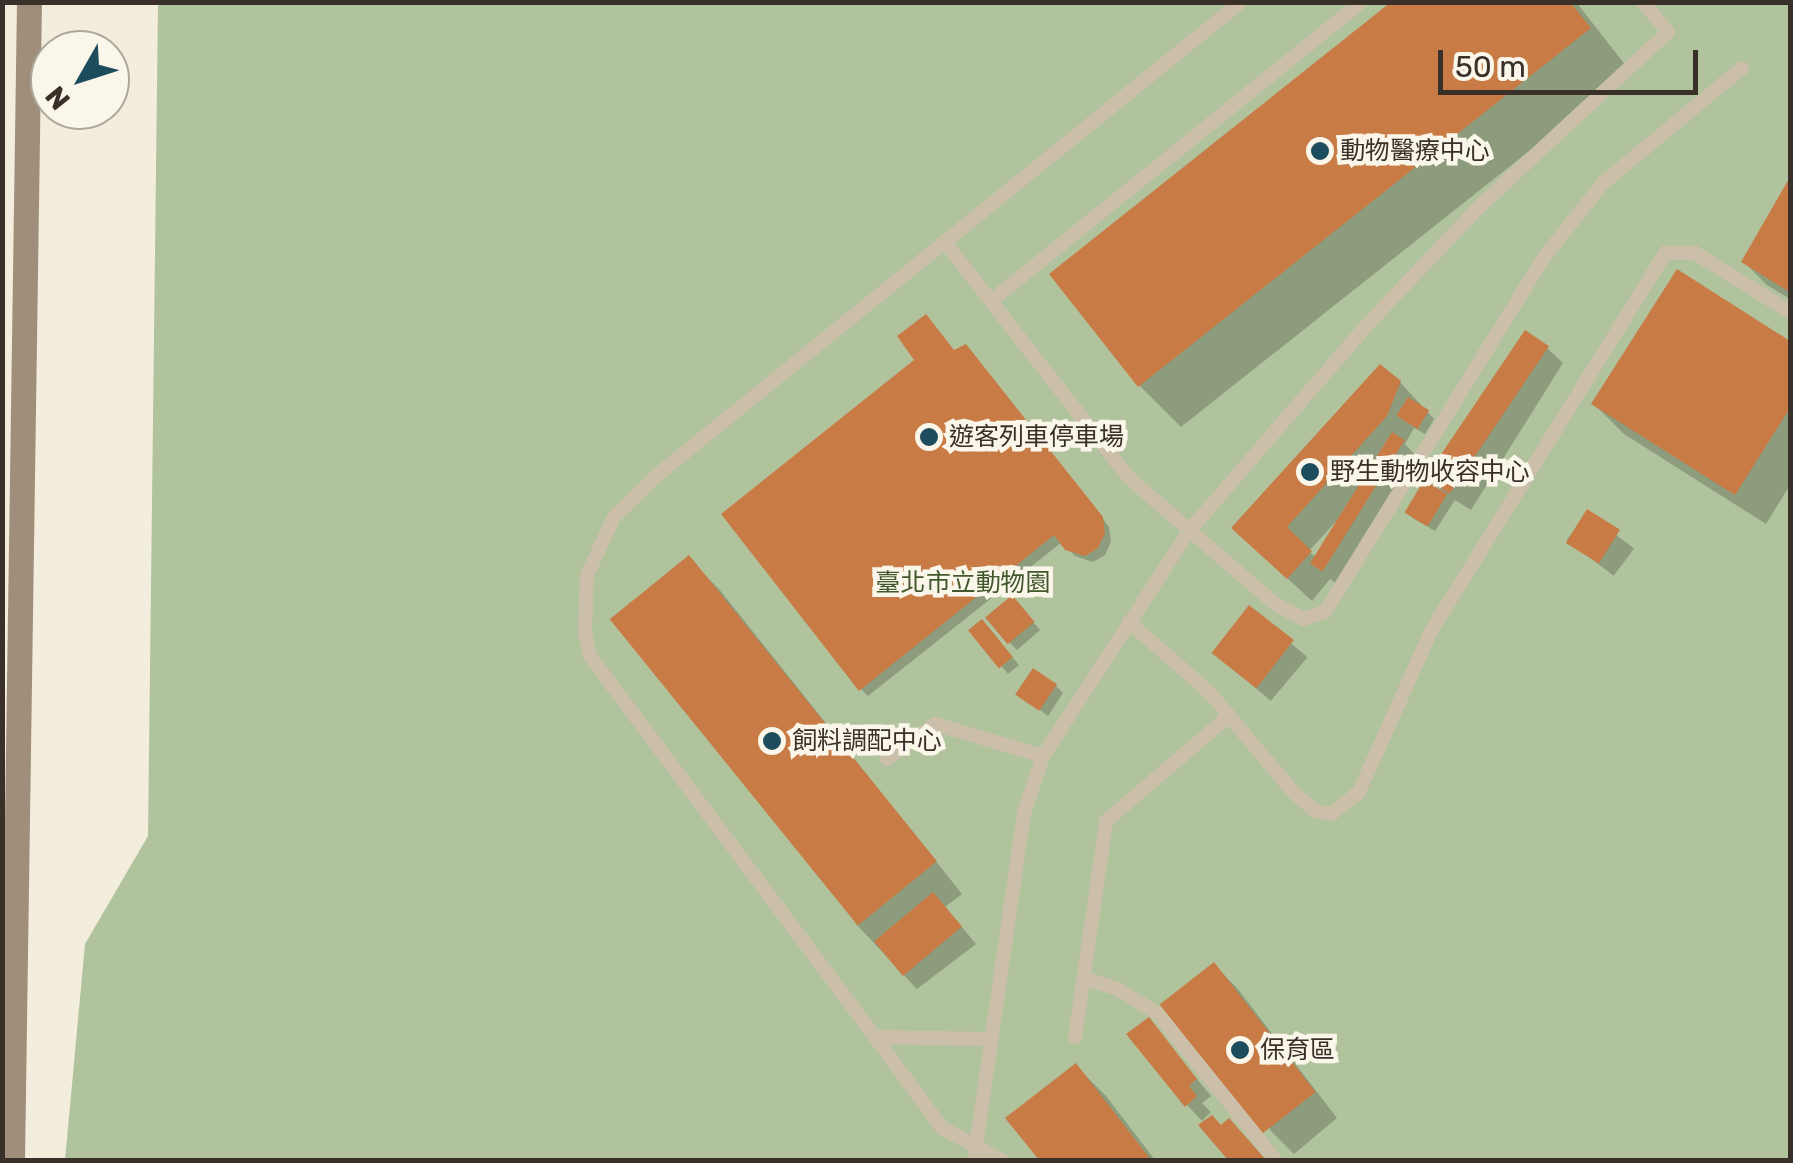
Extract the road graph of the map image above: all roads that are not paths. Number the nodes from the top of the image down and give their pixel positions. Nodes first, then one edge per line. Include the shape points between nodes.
1 (28, 2) edge
2 (1241, 2) edge
3 (1361, 2) edge
4 (1643, 2) edge
5 (1742, 68) dead end
6 (947, 245) junction
7 (991, 301) junction
8 (1790, 312) edge
9 (1190, 530) junction
10 (1130, 622) junction
11 (1229, 716) junction
12 (1043, 756) junction
13 (887, 759) dead end
14 (1084, 978) junction
15 (1076, 1037) dead end
16 (875, 1038) junction
17 (992, 1039) junction
18 (975, 1154) edge
19 (1275, 1158) edge
20 (12, 1160) edge
21 (1002, 1160) edge

1 - 20 street
2 - 6 lane
3 - 7 lane
4 - 9 lane via 1668,32 1455,233
5 - 9 lane via 1603,183 1545,256 1325,612 1302,619 1276,604
6 - 7 lane
6 - 16 lane via 656,476 614,517 588,575 590,656
7 - 9 lane via 1128,477
8 - 11 lane via 1695,253 1665,253 1431,631 1347,806 1332,814 1315,811
9 - 10 lane
10 - 11 lane
10 - 12 lane
11 - 14 lane via 1106,821
12 - 13 lane via 935,724
12 - 17 lane via 1024,813
14 - 15 lane
14 - 19 lane via 1117,988 1157,1013
16 - 17 lane
16 - 18 lane via 942,1128
17 - 18 lane
18 - 21 lane

